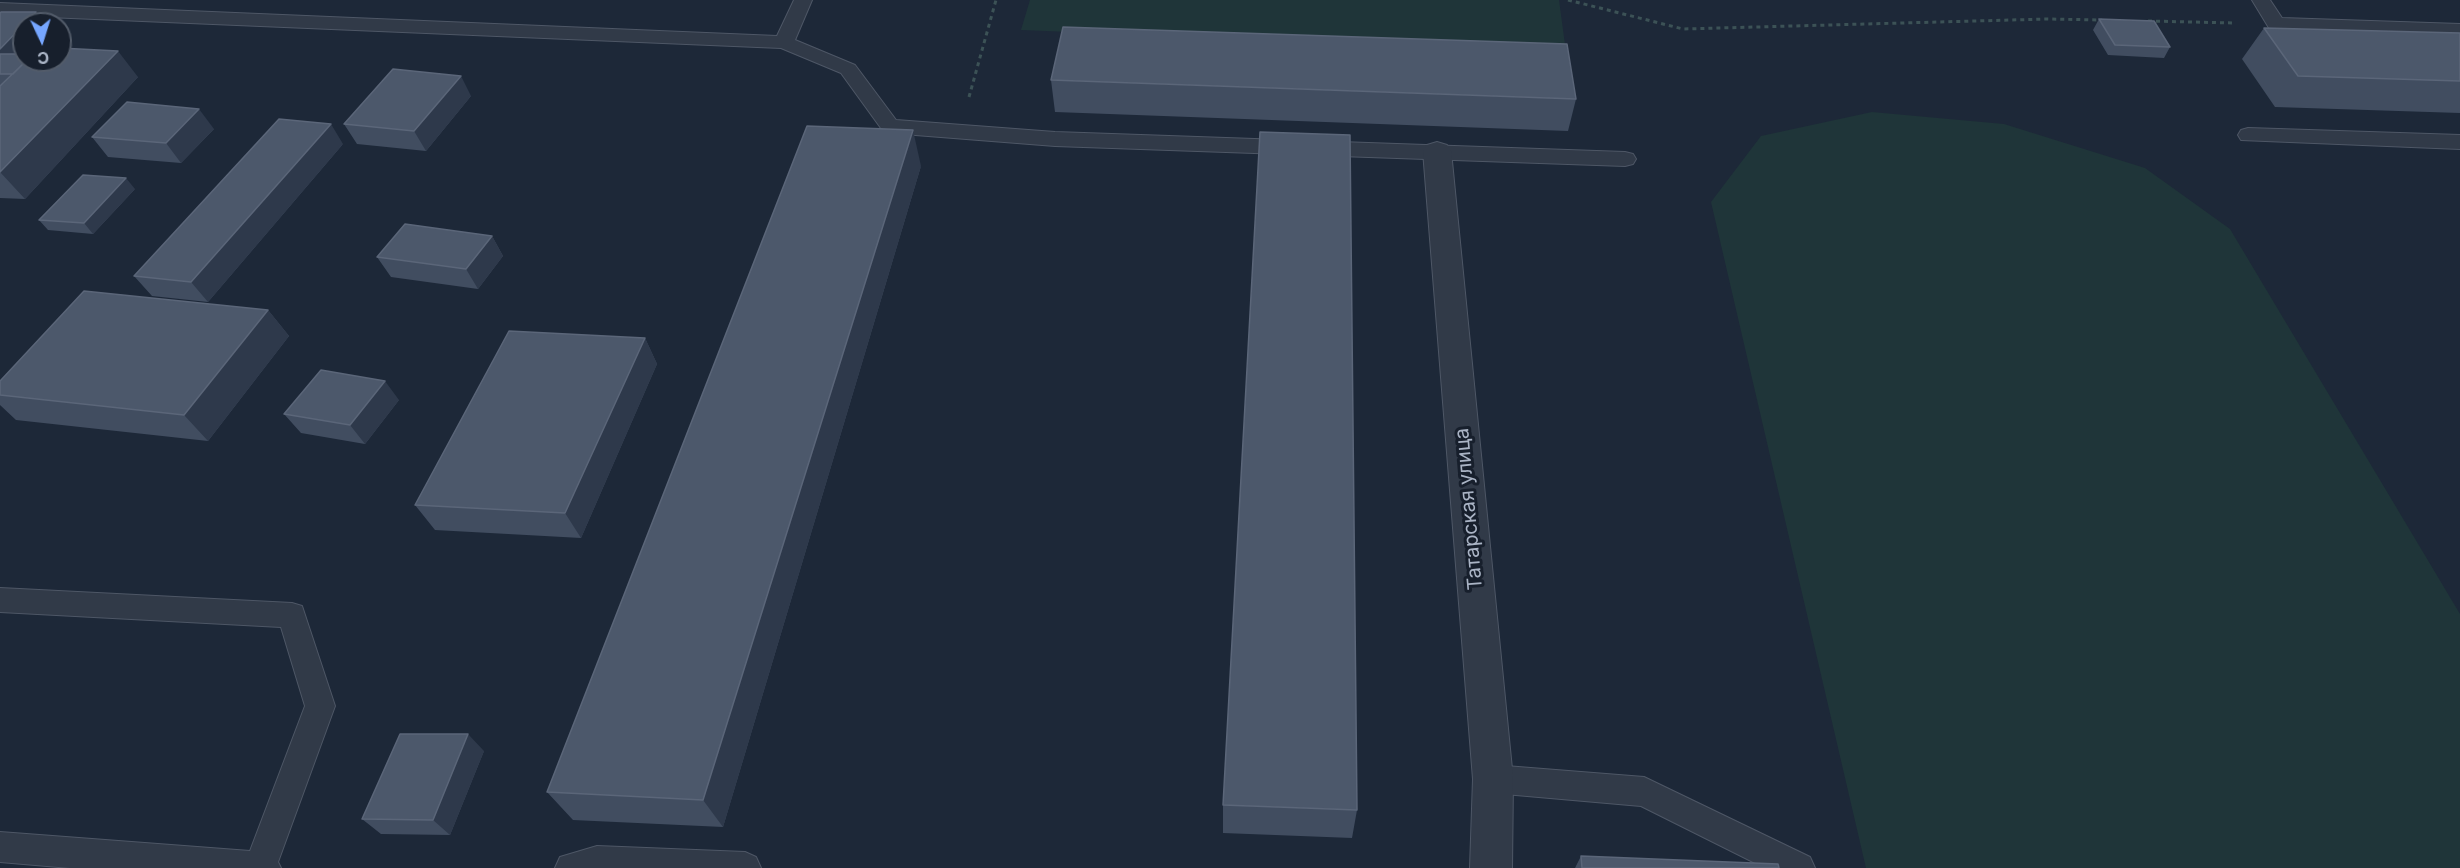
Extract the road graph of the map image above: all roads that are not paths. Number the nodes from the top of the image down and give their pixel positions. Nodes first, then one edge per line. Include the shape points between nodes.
1 (803, 0) edge
2 (2260, 0) edge
3 (124, 7) edge
4 (0, 9) edge
5 (2460, 30) edge
6 (784, 42) junction
7 (2248, 135) dead end
8 (2460, 142) edge
9 (1437, 151) junction
10 (1625, 159) dead end
11 (0, 600) edge
12 (1493, 779) junction
13 (0, 847) edge
14 (262, 868) edge
15 (571, 868) edge
16 (745, 868) edge
17 (1491, 868) edge
18 (1799, 868) edge

1 - 6 lane
2 - 5 lane via 2276,24
3 - 4 lane
3 - 6 lane
6 - 9 lane via 848,69 890,126 1055,140
7 - 8 lane
9 - 10 lane
9 - 12 street, Татарская улица
11 - 14 lane via 292,615 320,706
12 - 17 street, Татарская улица
12 - 18 lane via 1644,792
13 - 14 lane
15 - 16 lane via 597,862

